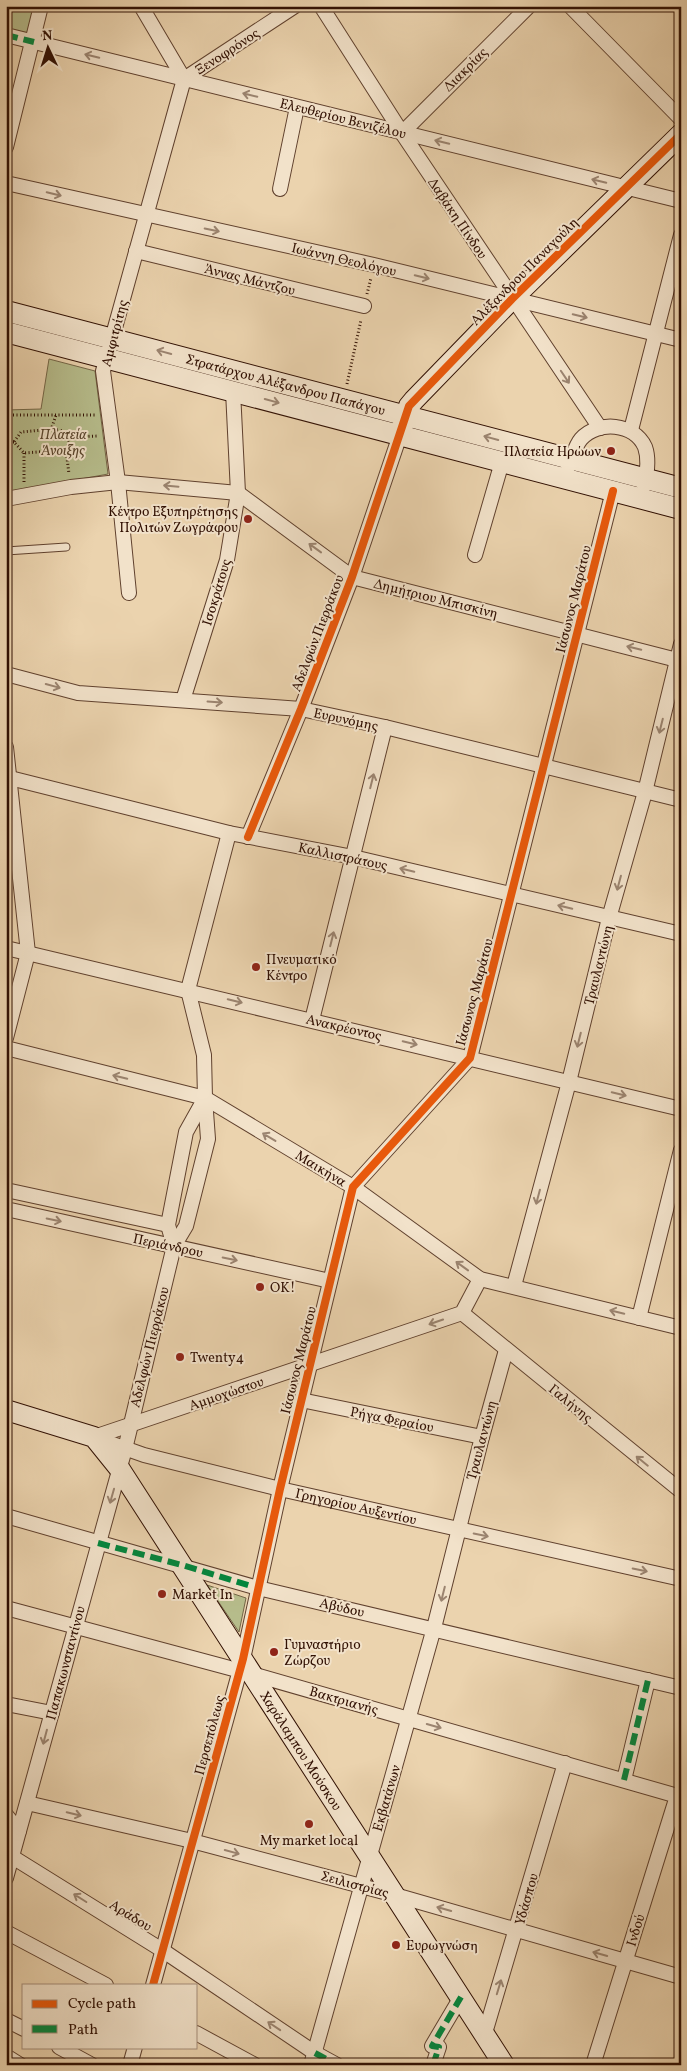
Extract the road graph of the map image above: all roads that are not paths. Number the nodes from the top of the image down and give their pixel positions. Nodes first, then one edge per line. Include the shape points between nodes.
1 (41, 6) edge
2 (141, 6) edge
3 (295, 6) edge
4 (321, 6) edge
5 (529, 6) edge
6 (570, 6) edge
7 (6, 35) edge
8 (34, 42) junction
9 (184, 79) junction
10 (298, 107) junction
11 (681, 119) edge
12 (402, 133) junction
13 (681, 134) edge
14 (6, 147) edge
15 (6, 182) edge
16 (627, 188) junction
17 (280, 189) dead end
18 (681, 201) edge
19 (146, 215) junction
20 (681, 235) edge
21 (136, 251) junction
22 (512, 299) junction
23 (364, 306) road end
24 (6, 311) edge
25 (6, 332) edge
26 (656, 334) junction
27 (112, 339) junction
28 (681, 340) edge
29 (106, 358) junction
30 (234, 391) junction
31 (406, 416) junction
32 (600, 428) junction
33 (631, 430) junction
34 (400, 435) junction
35 (572, 459) junction
36 (502, 462) junction
37 (564, 478) junction
38 (118, 482) junction
39 (681, 488) edge
40 (643, 489) junction
41 (613, 491) junction
42 (238, 493) junction
43 (6, 499) edge
44 (681, 509) edge
45 (66, 547) dead end
46 (6, 550) edge
47 (475, 555) dead end
48 (352, 577) junction
49 (129, 593) dead end
50 (576, 634) junction
51 (681, 644) edge
52 (679, 660) edge
53 (6, 674) edge
54 (183, 700) junction
55 (301, 709) junction
56 (385, 727) junction
57 (6, 747) edge
58 (544, 768) junction
59 (8, 777) edge
60 (644, 792) junction
61 (681, 800) edge
62 (230, 833) junction
63 (248, 837) junction
64 (353, 857) junction
65 (512, 894) junction
66 (609, 918) junction
67 (681, 934) edge
68 (6, 948) edge
69 (28, 953) junction
70 (188, 990) junction
71 (312, 1020) junction
72 (6, 1038) edge
73 (6, 1048) edge
74 (470, 1058) junction
75 (569, 1082) junction
76 (205, 1098) junction
77 (681, 1108) edge
78 (681, 1150) edge
79 (353, 1187) junction
80 (6, 1190) edge
81 (6, 1209) edge
82 (168, 1225) junction
83 (174, 1246) junction
84 (480, 1279) junction
85 (330, 1281) junction
86 (514, 1286) junction
87 (462, 1314) junction
88 (640, 1318) junction
89 (681, 1328) edge
90 (506, 1350) junction
91 (310, 1365) junction
92 (302, 1400) junction
93 (6, 1410) edge
94 (130, 1425) junction
95 (94, 1437) junction
96 (482, 1437) junction
97 (125, 1449) junction
98 (119, 1468) junction
99 (280, 1489) junction
100 (681, 1491) edge
101 (6, 1516) edge
102 (458, 1530) junction
103 (98, 1543) junction
104 (182, 1565) junction
105 (681, 1579) edge
106 (258, 1588) junction
107 (6, 1608) edge
108 (76, 1627) junction
109 (434, 1628) junction
110 (245, 1667) junction
111 (648, 1680) junction
112 (681, 1688) edge
113 (6, 1704) edge
114 (52, 1713) junction
115 (410, 1719) junction
116 (565, 1763) junction
117 (624, 1780) junction
118 (679, 1796) edge
119 (27, 1803) junction
120 (6, 1815) edge
121 (19, 1831) junction
122 (192, 1841) junction
123 (9, 1854) edge
124 (370, 1855) junction
125 (6, 1878) edge
126 (361, 1886) junction
127 (395, 1895) junction
128 (517, 1930) junction
129 (6, 1932) edge
130 (162, 1950) junction
131 (625, 1961) junction
132 (681, 1977) edge
133 (104, 1984) edge
134 (153, 1984) edge
135 (461, 1997) junction
136 (6, 2020) edge
137 (22, 2028) edge
138 (485, 2033) junction
139 (198, 2034) edge
140 (61, 2048) edge
141 (135, 2048) edge
142 (313, 2059) edge
143 (6, 2065) edge
144 (27, 2065) edge
145 (92, 2065) edge
146 (130, 2065) edge
147 (255, 2065) edge
148 (337, 2065) edge
149 (433, 2065) edge
150 (504, 2065) edge
151 (593, 2065) edge

1 - 8 street
2 - 9 street
3 - 9 street, Ξενοφρόνος
4 - 12 street, Δαβάκη Πίνδου
5 - 12 street, Διακρίας
6 - 11 street
7 - 8 street, Ελευθερίου Βενιζέλου
9 -> 8 street, Ελευθερίου Βενιζέλου
8 - 14 street
10 -> 9 street, Ελευθερίου Βενιζέλου
9 - 19 street, Αμφιτρίτης
10 - 12 street, Ελευθερίου Βενιζέλου
10 - 17 street
16 -> 12 street, Ελευθερίου Βενιζέλου
12 - 22 street, Δαβάκη Πίνδου
13 - 16 street, Αλέξανδρου Παναγούλη
15 -> 19 street, Ιωάννη Θεολόγου
16 - 18 street, Ελευθερίου Βενιζέλου
16 - 22 street, Αλέξανδρου Παναγούλη
19 - 21 street, Αμφιτρίτης
19 -> 22 street, Ιωάννη Θεολόγου
20 - 26 street
21 - 23 street, Άννας Μάντζου
21 - 27 street, Αμφιτρίτης
22 -> 26 street, Ιωάννη Θεολόγου
22 - 31 street, Αλέξανδρου Παναγούλη via 414,400
22 -> 32 street, Δαβάκη Πίνδου
24 - 27 street, Στρατάρχου Αλέξανδρου Παπάγου
25 - 29 street, Στρατάρχου Αλέξανδρου Παπάγου
26 - 28 street, Ιωάννη Θεολόγου
26 - 33 street
27 - 29 street, Αμφιτρίτης
31 -> 27 street, Στρατάρχου Αλέξανδρου Παπάγου
29 - 30 street, Στρατάρχου Αλέξανδρου Παπάγου
29 - 38 street, Αμφιτρίτης via 103,371
30 -> 34 street, Στρατάρχου Αλέξανδρου Παπάγου
30 - 42 street, Ισοκράτους
31 - 34 street, Αλέξανδρου Παναγούλη
35 -> 31 street, Στρατάρχου Αλέξανδρου Παπάγου
32 - 33 street via 614,426
32 - 35 street via 580,440
33 - 40 street via 644,446 647,457
34 - 36 street, Στρατάρχου Αλέξανδρου Παπάγου
34 - 48 street, Αδελφών Πιερράκου
35 - 37 street
35 - 40 street, Στρατάρχου Αλέξανδρου Παπάγου
36 - 37 street, Στρατάρχου Αλέξανδρου Παπάγου
36 - 47 street
37 - 41 street, Στρατάρχου Αλέξανδρου Παπάγου
42 -> 38 street
38 - 43 street
38 - 49 street, Αμφιτρίτης
39 - 40 street, Στρατάρχου Αλέξανδρου Παπάγου
40 - 41 street, Στρατάρχου Αλέξανδρου Παπάγου
40 - 44 street, Στρατάρχου Αλέξανδρου Παπάγου
41 - 50 street, Ιάσωνος Μαράτου
48 -> 42 street, Δημήτριου Μπισκίνη
42 - 54 street, Ισοκράτους via 226,560
45 - 46 lane
48 - 50 street, Δημήτριου Μπισκίνη
48 - 55 street, Αδελφών Πιερράκου
52 -> 50 street, Δημήτριου Μπισκίνη
50 - 58 street, Ιάσωνος Μαράτου
51 - 52 street, Τραυλαντώνη
52 -> 60 street, Τραυλαντώνη
53 -> 54 street, Ευρυνόμης via 78,693
54 -> 55 street, Ευρυνόμης
55 - 56 street, Ευρυνόμης
55 - 63 street, Αδελφών Πιερράκου
56 - 58 street, Ευρυνόμης
64 -> 56 street
57 - 59 street
58 - 60 street, Ευρυνόμης
58 - 65 street, Ιάσωνος Μαράτου
59 - 62 street, Καλλιστράτους
59 - 69 street
60 - 61 street, Ευρυνόμης
60 -> 66 street, Τραυλαντώνη
62 - 63 street, Καλλιστράτους
62 - 70 street, Αδελφών Πιερράκου
63 - 64 street, Καλλιστράτους
65 -> 64 street, Καλλιστράτους
71 -> 64 street
66 -> 65 street, Καλλιστράτους
65 - 74 street, Ιάσωνος Μαράτου
66 - 67 street, Καλλιστράτους
66 -> 75 street, Τραυλαντώνη
68 - 69 street, Ανακρέοντος
69 - 70 street, Ανακρέοντος
69 - 72 street
70 -> 71 street, Ανακρέοντος
70 - 76 street, Αδελφών Πιερράκου via 204,1055
71 -> 74 street, Ανακρέοντος
76 -> 73 street, Μαικήνα
74 - 75 street, Ανακρέοντος
74 - 79 street, Ιάσωνος Μαράτου
75 -> 77 street, Ανακρέοντος
75 -> 86 street, Τραυλαντώνη
79 -> 76 street, Μαικήνα
76 - 82 street, Αδελφών Πιερράκου via 186,1132
76 - 83 street, Αδελφών Πιερράκου via 208,1139 186,1226
78 - 88 street
84 -> 79 street, Μαικήνα
79 - 85 street, Ιάσωνος Μαράτου
80 - 82 street, Περιάνδρου
81 -> 83 street, Περιάνδρου
82 - 83 street, Αδελφών Πιερράκου
83 -> 85 street, Περιάνδρου
83 - 94 street, Αδελφών Πιερράκου
84 - 86 street, Μαικήνα
84 - 87 street
85 - 91 street, Ιάσωνος Μαράτου
88 -> 86 street, Μαικήνα
87 - 90 street, Γαλήνης
87 -> 91 street, Αμμοχώστου
88 - 89 street, Μαικήνα
90 - 96 street, Τραυλαντώνη
100 -> 90 street, Γαλήνης
91 - 92 street, Ιάσωνος Μαράτου
91 - 94 street, Αμμοχώστου
92 - 96 street, Ρήγα Φεραίου
92 - 99 street, Ιάσωνος Μαράτου
93 - 95 street, Γρηγορίου Αυξεντίου
94 - 95 street, Αμμοχώστου
94 - 97 street, Αδελφών Πιερράκου
95 - 97 street, Γρηγορίου Αυξεντίου
95 - 98 street, Χαράλαμπου Μούσκου
96 - 102 street, Τραυλαντώνη
97 - 98 street, Παπακωνσταντίνου
97 - 99 street, Γρηγορίου Αυξεντίου
98 -> 103 street, Παπακωνσταντίνου
98 - 104 street, Χαράλαμπου Μούσκου
99 - 102 street, Γρηγορίου Αυξεντίου
99 - 106 street, Περσεπόλεως
101 - 103 street, Αβύδου
102 -> 105 street, Γρηγορίου Αυξεντίου
102 -> 109 street, Εκβατάνων
103 - 104 street, Αβύδου
103 - 108 street, Παπακωνσταντίνου
104 - 106 street, Αβύδου
104 - 110 street, Χαράλαμπου Μούσκου
106 - 109 street, Αβύδου
106 - 110 street, Περσεπόλεως
107 - 108 street, Βακτριανής
108 - 110 street, Βακτριανής
108 - 114 street, Παπακωνσταντίνου
109 - 111 street, Αβύδου
109 - 115 street, Εκβατάνων
110 - 115 street, Βακτριανής
110 - 122 street, Περσεπόλεως
110 - 124 street, Χαράλαμπου Μούσκου
111 - 112 street, Αβύδου
111 - 117 street
113 - 114 street
114 -> 119 street, Παπακωνσταντίνου
115 -> 116 street, Βακτριανής
115 - 124 street, Εκβατάνων
116 - 117 street, Βακτριανής
116 - 128 street, Υδάσπου
117 - 118 street, Βακτριανής
118 - 131 street, Ινδού
119 - 121 street, Παπακωνσταντίνου
119 -> 122 street, Σειλιστρίας
120 - 121 street
121 - 123 street, Παπακωνσταντίνου
122 -> 126 street, Σειλιστρίας
122 - 130 street, Περσεπόλεως
123 - 125 street, Παπακωνσταντίνου
130 -> 123 street, Αράδου
124 - 126 street, Εκβατάνων
124 - 127 street, Χαράλαμπου Μούσκου
126 - 127 street, Σειλιστρίας
126 - 142 street, Εκβατάνων
128 -> 127 street, Σειλιστρίας
127 - 135 street, Χαράλαμπου Μούσκου
131 -> 128 street, Σειλιστρίας
138 -> 128 street, Υδάσπου
129 - 133 street
130 - 134 street, Περσεπόλεως
142 -> 130 street, Αράδου
131 - 132 street, Σειλιστρίας
131 - 151 street, Ινδού
135 - 138 street, Χαράλαμπου Μούσκου
135 - 149 street via 432,2046 439,2047
136 - 137 street
138 - 150 street, Χαράλαμπου Μούσκου
139 - 147 street
140 - 145 street
141 - 146 street
142 - 148 street, Αράδου
143 - 144 lane via 11,2055

